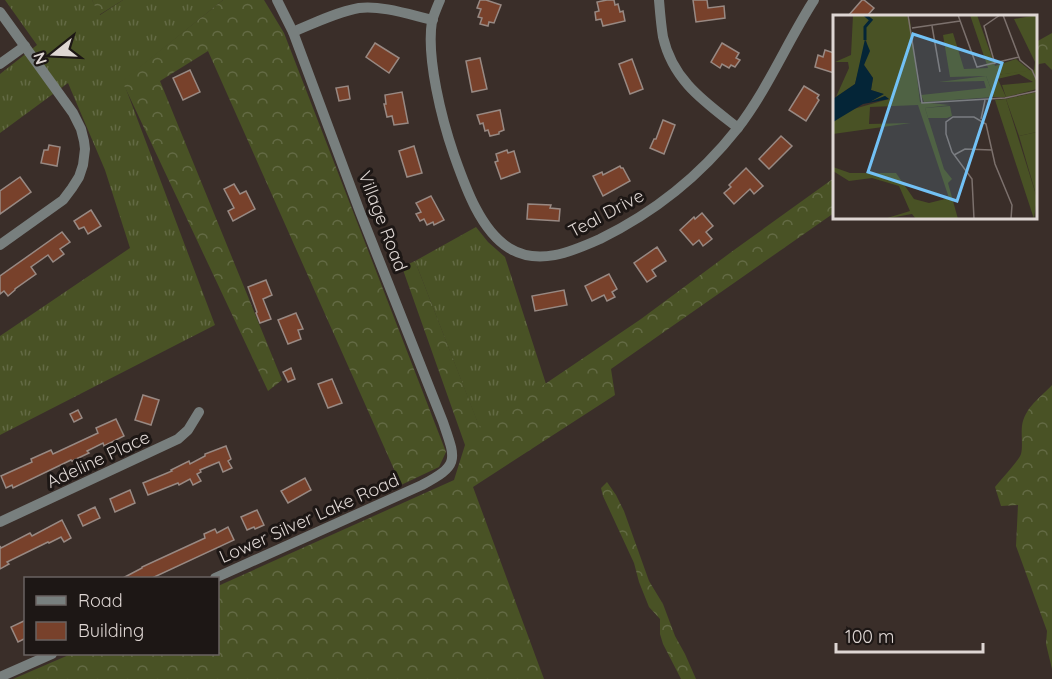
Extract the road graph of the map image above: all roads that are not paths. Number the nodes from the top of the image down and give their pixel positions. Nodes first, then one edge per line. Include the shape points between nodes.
1 (277, 0) edge
2 (440, 0) edge
3 (659, 0) edge
4 (814, 0) edge
5 (0, 12) edge
6 (433, 20) junction
7 (293, 32) junction
8 (25, 46) junction
9 (0, 64) edge
10 (738, 128) junction
11 (0, 245) edge
12 (199, 412) dead end
13 (453, 456) joint
14 (0, 522) edge
15 (219, 577) edge
16 (50, 655) edge
17 (0, 677) edge

1 - 7 street, Village Road
2 - 6 street, Teal Drive
3 - 10 street via 667,50 683,81
4 - 10 street, Teal Drive
5 - 8 street
6 - 7 street via 384,9 359,8
6 - 10 street, Teal Drive via 434,72 459,170 491,232 516,252 555,256 616,230 674,193
7 - 13 street, Village Road
8 - 9 street
8 - 11 street via 74,113 84,141 84,157 79,177 63,200
12 - 14 street, Adeline Place via 178,439
13 - 15 street, Lower Silver Lake Road via 444,472 417,488
16 - 17 street

